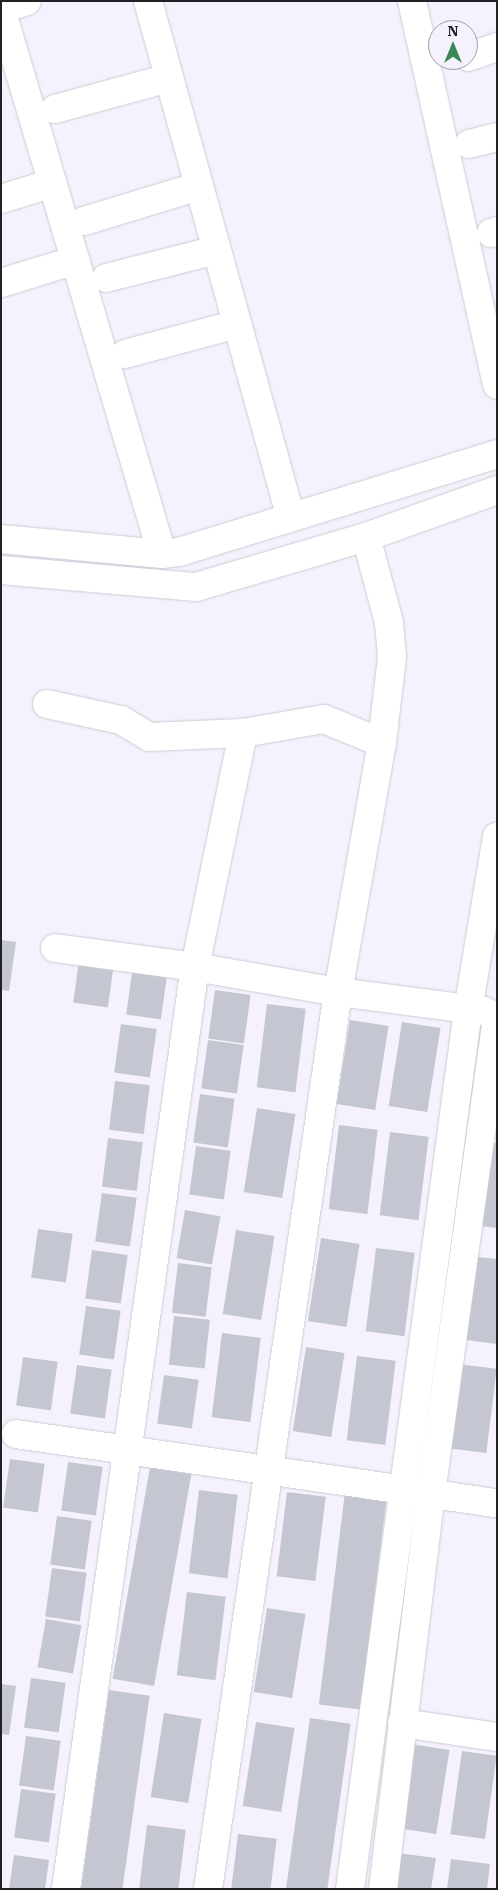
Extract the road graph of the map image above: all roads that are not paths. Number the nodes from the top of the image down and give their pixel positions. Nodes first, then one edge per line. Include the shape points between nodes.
1 (26, 1) edge
2 (148, 1) edge
3 (412, 1) edge
4 (1, 9) edge
5 (497, 47) edge
6 (478, 53) edge
7 (11, 78) edge
8 (169, 78) junction
9 (55, 109) dead end
10 (497, 137) edge
11 (470, 144) dead end
12 (53, 183) junction
13 (199, 186) junction
14 (1, 199) edge
15 (84, 221) dead end
16 (217, 250) junction
17 (76, 260) junction
18 (106, 278) dead end
19 (1, 283) edge
20 (237, 324) junction
21 (125, 354) dead end
22 (497, 385) edge
23 (497, 454) edge
24 (497, 490) edge
25 (291, 518) junction
26 (366, 537) junction
27 (1, 539) edge
28 (162, 554) junction
29 (1, 570) edge
30 (47, 704) dead end
31 (243, 733) junction
32 (382, 743) junction
33 (497, 836) edge
34 (55, 948) dead end
35 (195, 967) junction
36 (338, 992) junction
37 (468, 1010) junction
38 (497, 1013) edge
39 (16, 1434) dead end
40 (127, 1451) junction
41 (270, 1470) junction
42 (402, 1490) junction
43 (430, 1493) junction
44 (497, 1503) edge
45 (402, 1723) junction
46 (497, 1738) edge
47 (66, 1889) edge
48 (208, 1889) edge
49 (350, 1889) edge
50 (383, 1889) edge

1 - 4 street
2 - 8 street
3 - 22 street
4 - 7 street
5 - 6 street
7 - 12 street
8 - 9 street
8 - 13 street
10 - 11 street
12 - 14 street
12 - 17 street
13 - 15 street
13 - 16 street
16 - 18 street
16 - 20 street
17 - 19 street
17 - 28 street
20 - 21 street
20 - 25 street
23 - 25 street
24 - 26 street
25 - 28 street via 179,552
26 - 29 street via 196,587
26 - 32 street via 392,641
27 - 28 street
30 - 31 street via 121,720 149,737
31 - 32 street via 324,719
31 - 35 street
32 - 36 street
33 - 37 street
34 - 35 street
35 - 36 street
35 - 40 street
36 - 37 street
36 - 41 street
37 - 38 street
37 - 42 street
38 - 43 street
39 - 40 street
40 - 41 street
40 - 47 street
41 - 42 street
41 - 48 street
42 - 43 street
42 - 49 street
43 - 44 street
43 - 45 street
45 - 46 street
45 - 50 street

